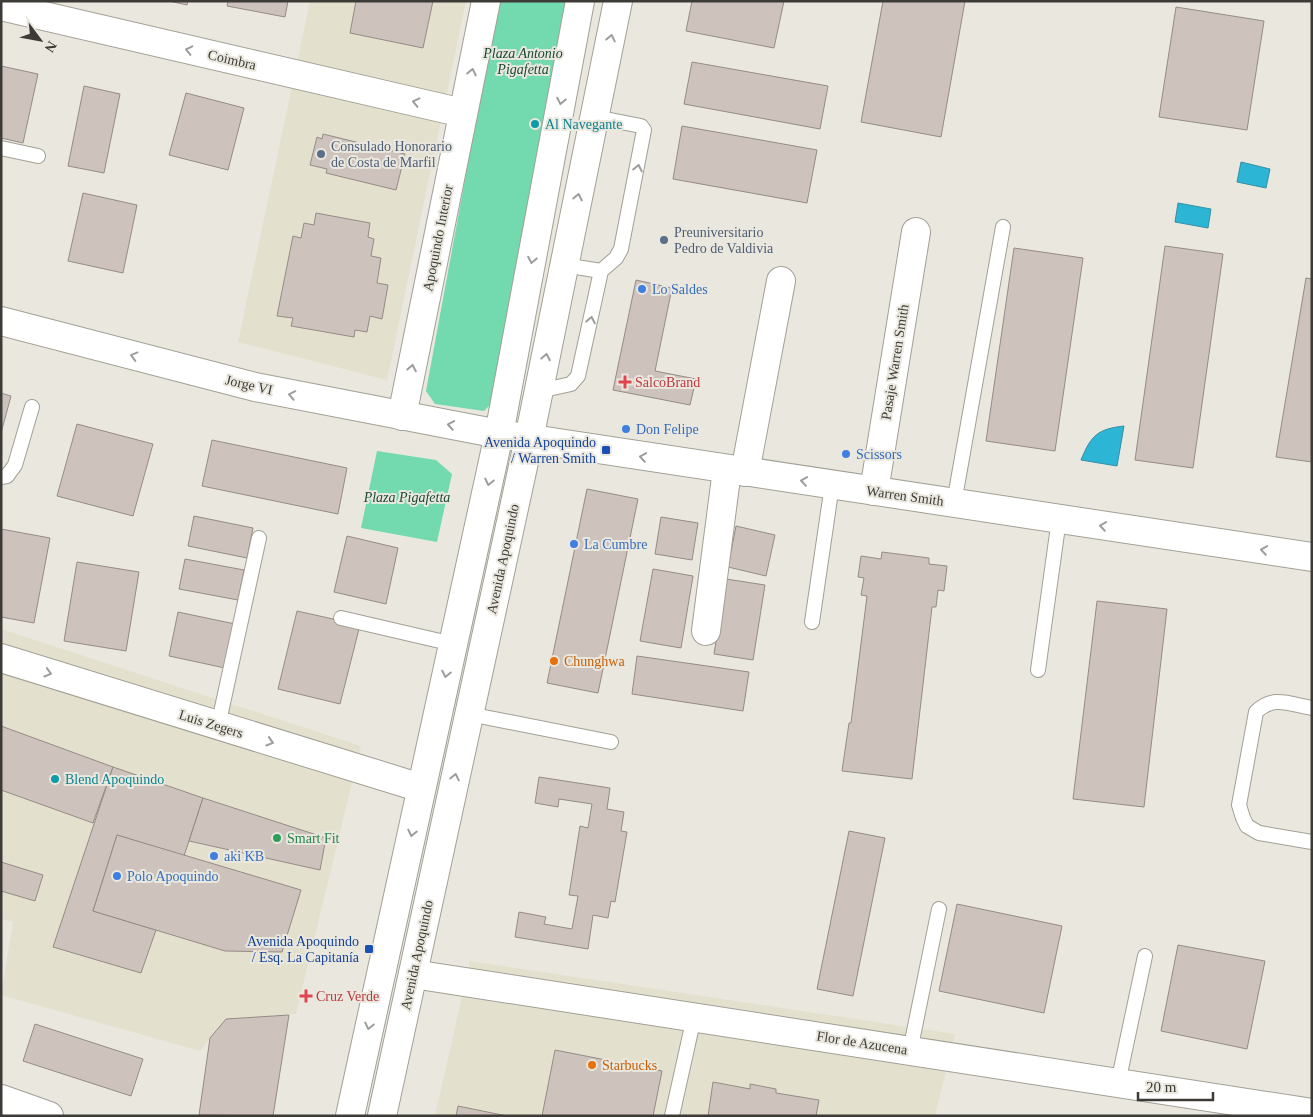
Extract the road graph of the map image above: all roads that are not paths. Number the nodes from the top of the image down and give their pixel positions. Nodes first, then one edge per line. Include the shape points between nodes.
1 (486, 1) edge
2 (580, 1) edge
3 (618, 1) edge
4 (1, 6) edge
5 (463, 113) junction
6 (595, 118) junction
7 (1, 148) edge
8 (38, 156) dead end
9 (1003, 227) dead end
10 (916, 232) dead end
11 (564, 265) junction
12 (601, 271) junction
13 (781, 281) dead end
14 (1, 321) edge
15 (539, 391) junction
16 (32, 407) dead end
17 (402, 416) junction
18 (499, 434) junction
19 (529, 439) junction
20 (736, 471) junction
21 (1, 477) edge
22 (832, 485) junction
23 (874, 491) junction
24 (954, 503) junction
25 (1059, 519) junction
26 (259, 538) dead end
27 (1312, 557) edge
28 (341, 618) dead end
29 (812, 622) dead end
30 (706, 631) dead end
31 (453, 644) junction
32 (1, 658) edge
33 (1038, 670) dead end
34 (1312, 708) edge
35 (469, 714) junction
36 (218, 726) junction
37 (611, 742) dead end
38 (422, 788) junction
39 (1312, 842) edge
40 (939, 909) dead end
41 (1145, 956) dead end
42 (413, 974) junction
43 (694, 1017) junction
44 (910, 1050) junction
45 (1118, 1083) junction
46 (1, 1099) edge
47 (1312, 1113) edge
48 (45, 1115) edge
49 (350, 1116) edge
50 (382, 1116) edge
51 (672, 1116) edge

5 -> 1 street, Apoquindo Interior
2 -> 18 street
6 -> 3 street, Avenida Apoquindo
5 -> 4 street, Coimbra
17 -> 5 street, Apoquindo Interior
11 -> 6 street, Avenida Apoquindo
12 -> 6 lane via 621,249 644,130 641,126
7 - 8 lane
9 - 24 lane
10 - 23 street, Pasaje Warren Smith
11 - 12 lane
15 -> 11 street, Avenida Apoquindo
15 -> 12 lane via 571,384 578,376
13 - 20 street
17 -> 14 street, Jorge VI via 255,387
15 - 19 street, Avenida Apoquindo
16 - 21 lane via 15,465 7,476
18 -> 17 street, Jorge VI
18 - 19 street, Warren Smith
18 -> 31 street
20 -> 19 street, Warren Smith
19 - 35 street, Avenida Apoquindo
22 -> 20 street, Warren Smith
20 - 30 street
22 - 23 street, Warren Smith
22 - 29 lane
23 - 24 street, Warren Smith
24 - 25 street, Warren Smith
27 -> 25 street, Warren Smith
25 - 33 lane
26 - 36 lane
28 - 31 lane
31 -> 38 street
32 -> 36 street, Luis Zegers
34 - 39 lane via 1274,701 1265,703 1256,712 1239,805 1247,826 1260,833
35 - 37 lane
42 -> 35 street, Avenida Apoquindo
36 -> 38 street, Luis Zegers
38 -> 49 street
40 - 44 lane
41 - 45 lane
42 - 43 street, Flor de Azucena
42 - 50 street, Avenida Apoquindo
43 - 44 street, Flor de Azucena
43 - 51 lane
44 - 45 street, Flor de Azucena
45 - 47 street, Flor de Azucena
46 - 48 street

